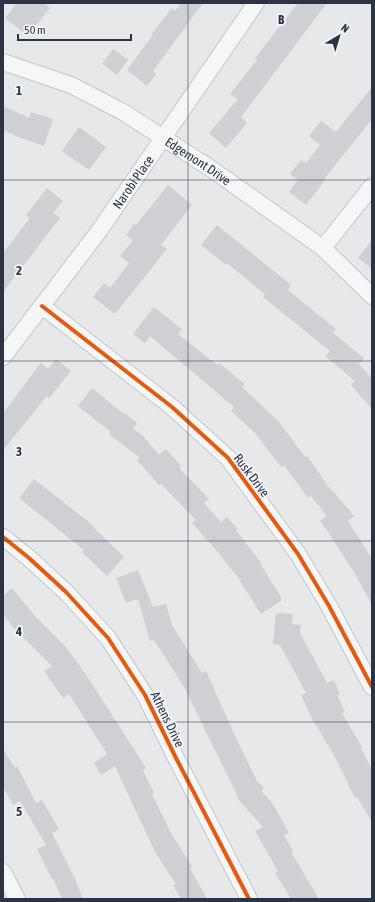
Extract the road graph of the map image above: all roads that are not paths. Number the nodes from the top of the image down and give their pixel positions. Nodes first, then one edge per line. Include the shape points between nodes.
1 (256, 3) edge
2 (3, 62) edge
3 (163, 138) junction
4 (372, 186) edge
5 (323, 248) junction
6 (372, 296) edge
7 (42, 306) junction
8 (3, 357) edge
9 (3, 537) edge
10 (372, 688) edge
11 (3, 872) edge
12 (17, 899) edge
13 (249, 899) edge

1 - 3 street, Narobi Place
2 - 3 street, Edgemont Drive via 71,85 123,112
3 - 5 street, Edgemont Drive
3 - 7 street, Narobi Place via 99,231
4 - 5 street
5 - 6 street, Edgemont Drive
7 - 8 street, Narobi Place
7 - 10 street, Rusk Drive via 172,407 228,458 298,554
9 - 13 street, Athens Drive via 66,592 108,638 145,695
11 - 12 street

